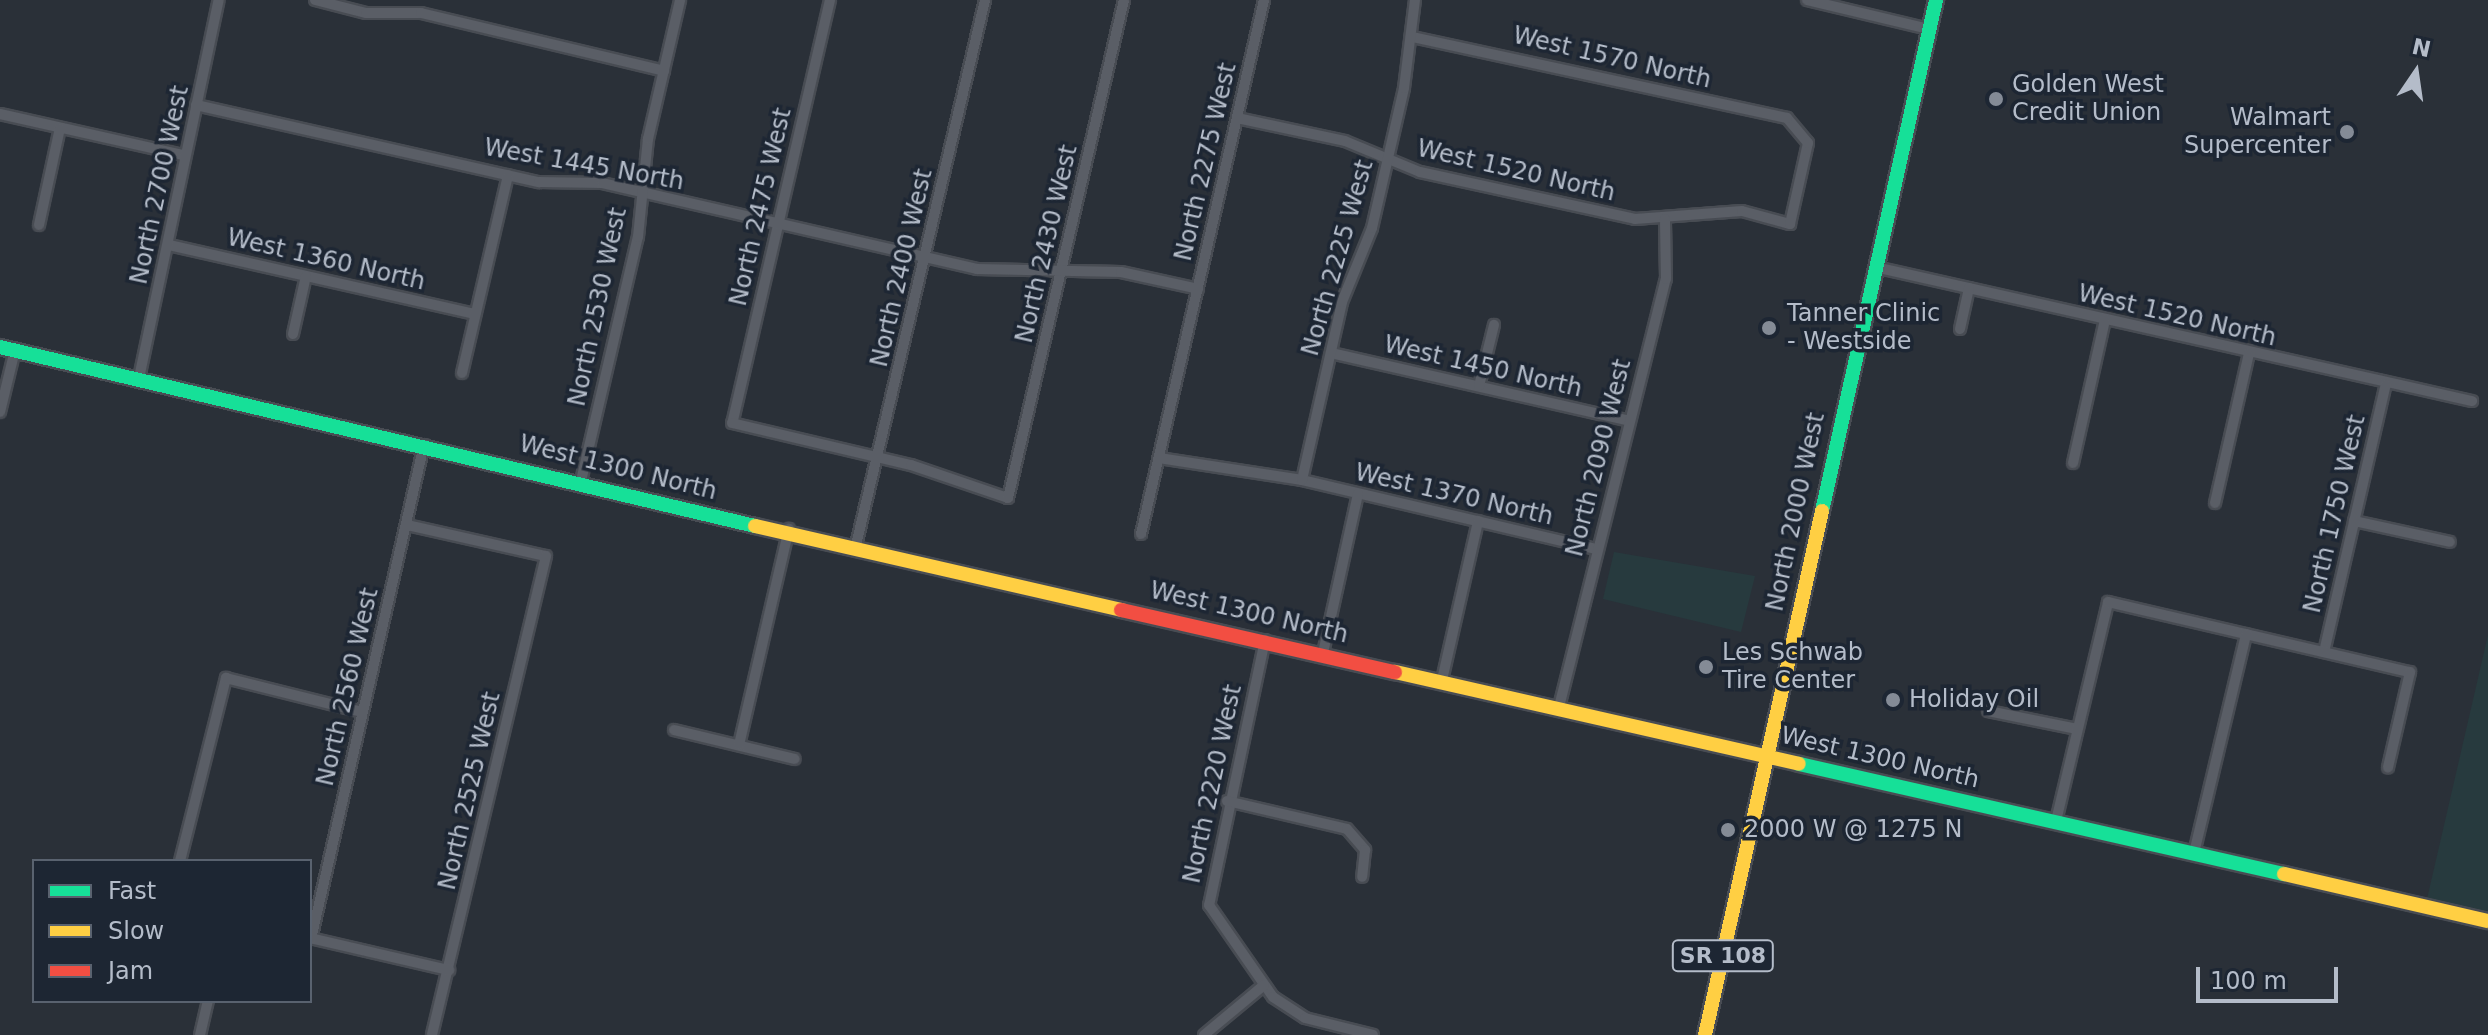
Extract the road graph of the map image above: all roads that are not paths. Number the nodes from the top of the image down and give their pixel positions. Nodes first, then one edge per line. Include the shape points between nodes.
1 (219, 0) edge
2 (315, 0) edge
3 (680, 0) edge
4 (830, 0) edge
5 (985, 0) edge
6 (1124, 0) edge
7 (1264, 0) edge
8 (1415, 0) edge
9 (1807, 0) edge
10 (1936, 0) edge
11 (1929, 29) junction
12 (1411, 37) junction
13 (664, 71) junction
14 (196, 105) junction
15 (0, 114) edge
16 (1237, 118) junction
17 (60, 128) junction
18 (183, 155) junction
19 (1387, 160) junction
20 (508, 175) junction
21 (642, 193) junction
22 (1665, 219) junction
23 (778, 224) junction
24 (1790, 224) joint
25 (39, 225) dead end
26 (169, 245) junction
27 (925, 257) junction
28 (1875, 267) junction
29 (1061, 270) junction
30 (306, 276) junction
31 (1969, 288) junction
32 (1198, 289) junction
33 (475, 314) junction
34 (2105, 320) junction
35 (1494, 325) dead end
36 (1960, 329) dead end
37 (293, 334) dead end
38 (0, 347) edge
39 (15, 350) junction
40 (1331, 353) junction
41 (2249, 353) junction
42 (462, 373) dead end
43 (139, 378) junction
44 (2386, 384) junction
45 (1479, 386) junction
46 (2472, 401) dead end
47 (0, 412) edge
48 (1626, 420) junction
49 (425, 444) junction
50 (878, 458) junction
51 (1159, 458) junction
52 (2073, 463) dead end
53 (1302, 480) junction
54 (581, 481) junction
55 (1358, 494) junction
56 (2215, 503) dead end
57 (1478, 521) junction
58 (2354, 521) junction
59 (407, 525) junction
60 (789, 529) junction
61 (1141, 534) dead end
62 (2450, 542) dead end
63 (856, 545) junction
64 (1597, 549) junction
65 (2246, 634) junction
66 (1265, 640) junction
67 (2324, 652) junction
68 (1323, 653) junction
69 (1442, 680) junction
70 (1559, 707) junction
71 (1988, 711) dead end
72 (362, 712) junction
73 (2077, 729) junction
74 (674, 730) dead end
75 (739, 745) junction
76 (1768, 754) junction
77 (795, 759) dead end
78 (2388, 767) dead end
79 (1227, 801) junction
80 (2056, 821) junction
81 (2194, 853) junction
82 (181, 859) edge
83 (1362, 877) dead end
84 (2488, 921) edge
85 (312, 929) edge
86 (312, 938) edge
87 (449, 970) junction
88 (1264, 985) junction
89 (208, 1003) edge
90 (200, 1035) edge
91 (432, 1035) edge
92 (1204, 1035) edge
93 (1373, 1035) edge
94 (1705, 1035) edge

1 - 14 street, North 2700 West
2 - 13 street via 366,13 421,13
3 - 13 street, North 2530 West
4 - 23 street, North 2475 West
5 - 27 street, North 2400 West
6 - 29 street, North 2430 West
7 - 16 street, North 2275 West
8 - 12 street, North 2225 West
9 - 11 street
10 - 11 street, North 2000 West / SR 108
11 - 28 street, North 2000 West / SR 108
12 - 19 street, North 2225 West
12 - 24 street, West 1570 North via 1772,114 1801,128 1807,160
13 - 21 street, North 2530 West
14 - 18 street, North 2700 West
14 - 20 street, West 1445 North
15 - 17 street
16 - 19 street, West 1520 North via 1345,141
16 - 32 street, North 2275 West
17 - 18 street
17 - 25 street
18 - 26 street, North 2700 West
19 - 22 street, West 1520 North via 1635,219
19 - 40 street, North 2225 West
20 - 21 street, West 1445 North
20 - 33 street
21 - 23 street, West 1445 North
21 - 54 street, North 2530 West
22 - 24 street, West 1520 North via 1742,211
22 - 48 street, North 2090 West via 1666,279
23 - 27 street, West 1445 North
23 - 50 street, North 2475 West via 732,423
26 - 30 street, West 1360 North
26 - 43 street, North 2700 West
27 - 29 street, West 1445 North via 1002,272
27 - 50 street, North 2400 West
28 - 31 street, West 1520 North
28 - 76 street, North 2000 West / SR 108
29 - 32 street, West 1445 North via 1121,272
29 - 50 street, North 2430 West via 1008,498
30 - 33 street, West 1360 North
30 - 37 street
31 - 34 street, West 1520 North
31 - 36 street
32 - 51 street, North 2275 West
33 - 42 street
34 - 41 street, West 1520 North
34 - 52 street
35 - 45 street
38 - 39 street, West 1300 North
39 - 43 street, West 1300 North
39 - 47 street
40 - 45 street, West 1450 North
40 - 53 street, North 2225 West
41 - 44 street, West 1520 North
41 - 56 street
43 - 49 street, West 1300 North
44 - 46 street, West 1520 North
44 - 58 street, North 1750 West
45 - 48 street, West 1450 North
48 - 64 street, North 2090 West
49 - 54 street, West 1300 North
49 - 59 street, North 2560 West
50 - 63 street, North 2400 West
51 - 53 street, West 1370 North
51 - 61 street, North 2275 West
53 - 55 street, West 1370 North
54 - 60 street, West 1300 North
55 - 57 street, West 1370 North
55 - 68 street
57 - 64 street, West 1370 North
57 - 69 street
58 - 62 street
58 - 67 street, North 1750 West
59 - 72 street, North 2560 West
59 - 87 street, North 2525 West via 546,556
60 - 63 street, West 1300 North
60 - 75 street
63 - 66 street, West 1300 North
64 - 70 street, North 2090 West
65 - 67 street
65 - 73 street via 2108,602
65 - 81 street
66 - 68 street, West 1300 North
66 - 79 street, North 2220 West
67 - 78 street via 2410,672
68 - 69 street, West 1300 North
69 - 70 street, West 1300 North
70 - 76 street, West 1300 North
71 - 73 street
72 - 82 street via 226,678
72 - 85 street, North 2560 West
73 - 80 street
74 - 75 street
75 - 77 street
76 - 80 street, West 1300 North
76 - 94 street, North 2000 West / SR 108
79 - 83 street via 1347,829 1365,850
79 - 88 street, North 2220 West via 1209,905
80 - 81 street, West 1300 North
81 - 84 street, West 1300 North
86 - 87 street
87 - 91 street, North 2525 West
88 - 92 street
88 - 93 street, North 2220 West via 1305,1018
89 - 90 street

